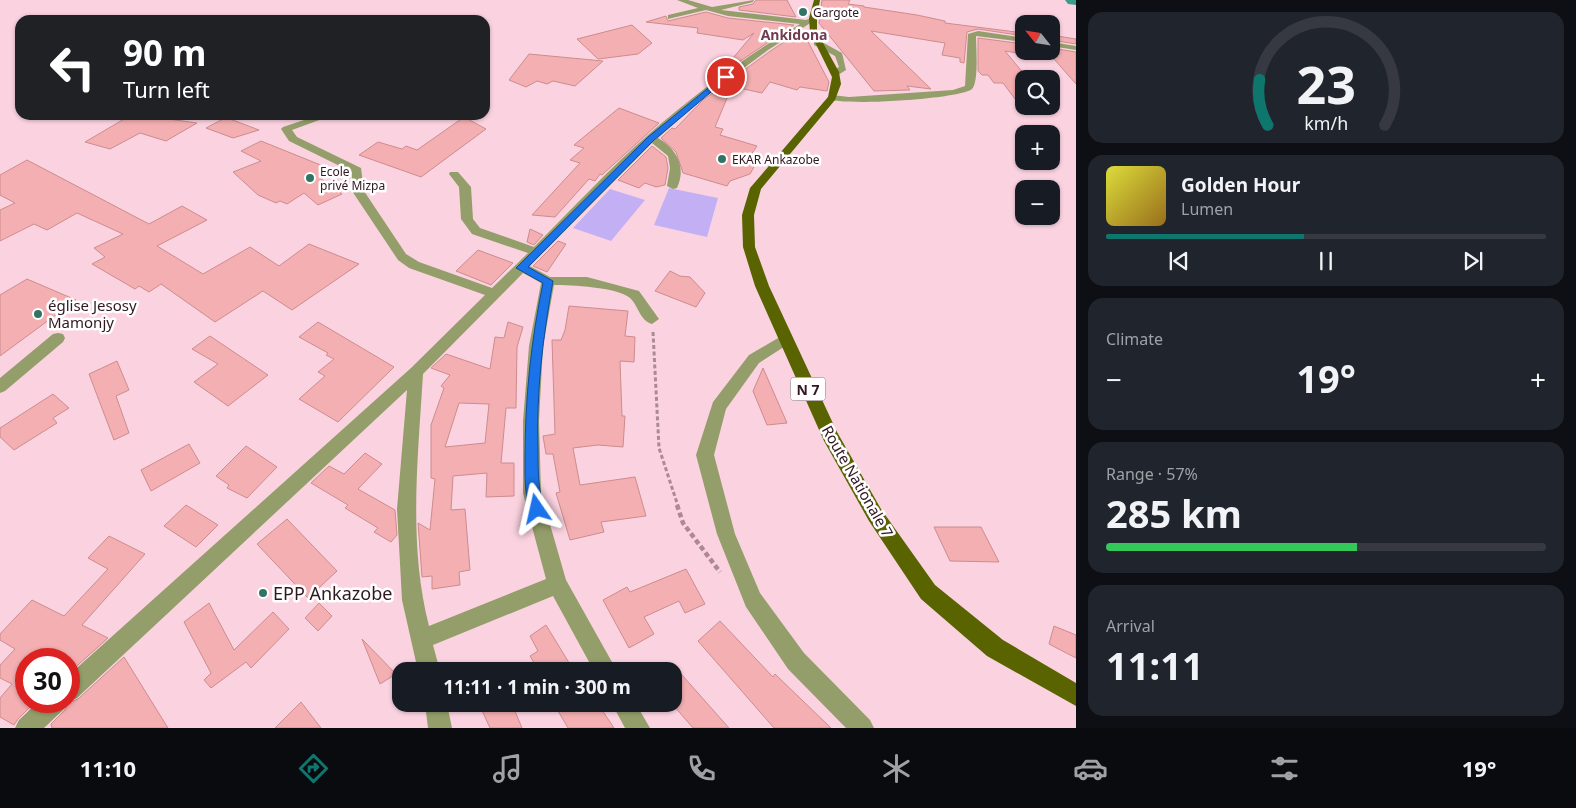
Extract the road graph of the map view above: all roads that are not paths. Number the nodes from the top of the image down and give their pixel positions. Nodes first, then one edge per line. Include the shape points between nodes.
1 (680, 0) edge
2 (817, 0) edge
3 (751, 1) edge
4 (708, 9) junction
5 (672, 17) dead end
6 (809, 21) junction
7 (1015, 39) edge
8 (1060, 45) edge
9 (1076, 48) edge
10 (832, 98) junction
11 (313, 120) edge
12 (651, 138) junction
13 (454, 174) dead end
14 (673, 186) dead end
15 (537, 252) junction
16 (521, 268) junction
17 (548, 281) junction
18 (495, 294) junction
19 (652, 319) road end
20 (58, 338) dead end
21 (784, 339) junction
22 (416, 372) junction
23 (0, 387) edge
24 (557, 584) junction
25 (421, 640) junction
26 (427, 662) edge
27 (601, 662) edge
28 (80, 680) edge
29 (1076, 695) edge
30 (437, 712) edge
31 (628, 712) edge
32 (43, 713) edge
33 (27, 728) edge
34 (440, 728) edge
35 (638, 728) edge
36 (862, 728) edge

1 - 4 street
2 - 6 main road
3 - 4 street
4 - 5 street
4 - 6 street via 728,14
6 - 10 main road via 817,43 835,73 837,80
6 - 12 street via 765,48
7 - 10 street via 972,34 971,83 968,88 954,93 849,100
8 - 9 street
10 - 21 main road, Route Nationale 7 / N 7 via 756,188 748,215 748,247
11 - 18 street via 286,129 293,139 357,170 358,191 402,257 414,265
12 - 14 street via 673,153 676,165
12 - 15 street
13 - 15 street via 465,187 467,219 476,231
15 - 16 street
16 - 17 street
16 - 18 street
17 - 19 street via 587,281 634,294
17 - 24 street via 536,346 531,421 532,493
18 - 22 street
20 - 23 street
21 - 29 main road, Route Nationale 7 / N 7 via 830,436 875,515 928,592 995,648
21 - 36 street via 754,359 719,407 705,455 726,534 753,600 796,661
22 - 25 street via 406,509 412,600
22 - 28 street
24 - 25 street
24 - 27 street
25 - 26 street
30 - 34 street
31 - 35 street
32 - 33 street

